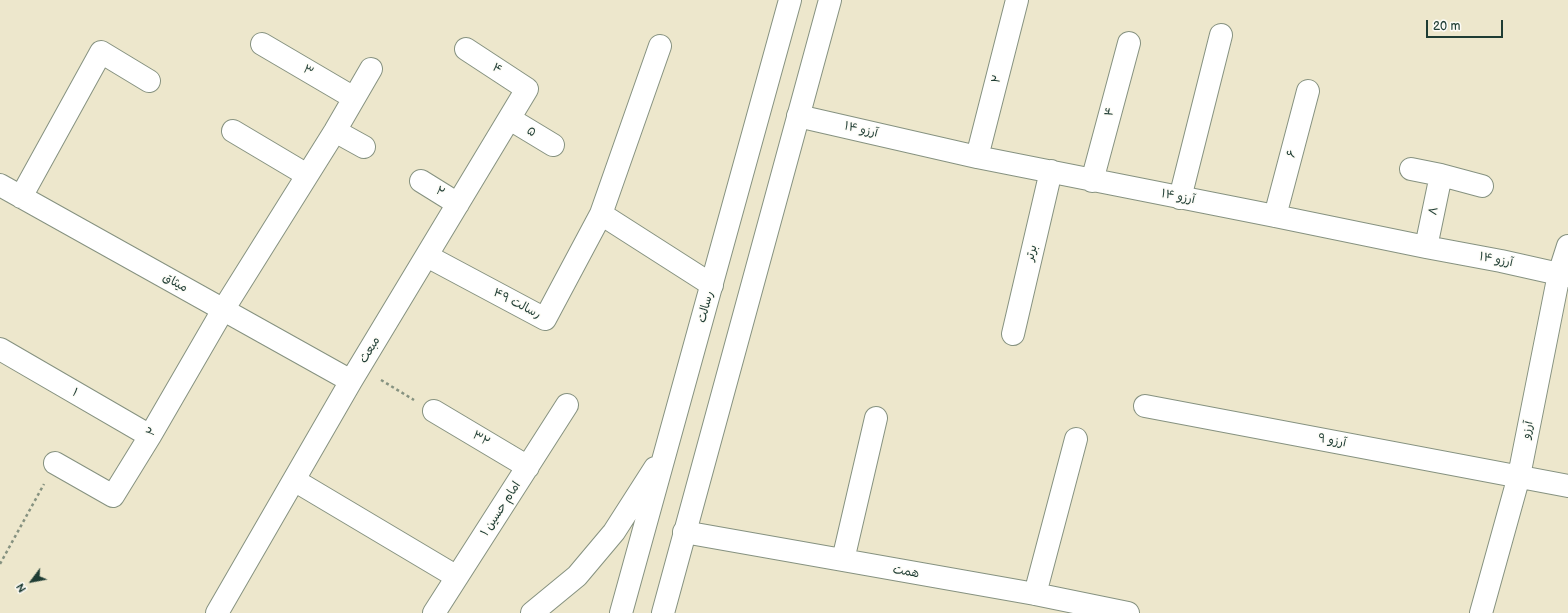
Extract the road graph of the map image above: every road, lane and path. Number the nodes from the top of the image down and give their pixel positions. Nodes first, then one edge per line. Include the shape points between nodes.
1 (790, 0) edge
2 (830, 0) edge
3 (1017, 0) edge
4 (1221, 35) dead end
5 (1129, 43) dead end
6 (262, 44) dead end
7 (660, 46) dead end
8 (466, 49) dead end
9 (372, 69) dead end
10 (150, 80) dead end
11 (527, 89) joint
12 (1308, 91) dead end
13 (354, 98) junction
14 (798, 116) junction
15 (510, 119) junction
16 (233, 131) dead end
17 (335, 131) junction
18 (553, 145) dead end
19 (364, 147) dead end
20 (977, 157) junction
21 (1411, 169) dead end
22 (1052, 171) junction
23 (307, 175) junction
24 (1442, 175) junction
25 (422, 181) dead end
26 (1092, 181) junction
27 (0, 184) edge
28 (1482, 186) dead end
29 (22, 197) junction
30 (1180, 198) junction
31 (458, 204) junction
32 (601, 214) junction
33 (1275, 216) junction
34 (1568, 246) edge
35 (1426, 247) junction
36 (427, 256) junction
37 (1563, 275) edge
38 (712, 285) junction
39 (223, 310) junction
40 (1013, 334) dead end
41 (0, 349) edge
42 (355, 375) junction
43 (567, 405) dead end
44 (1145, 406) dead end
45 (434, 411) joint
46 (876, 418) dead end
47 (150, 436) junction
48 (1076, 439) dead end
49 (666, 450) junction
50 (55, 463) joint
51 (528, 467) junction
52 (1519, 476) junction
53 (294, 480) junction
54 (1568, 486) edge
55 (684, 532) junction
56 (843, 560) junction
57 (0, 563) edge
58 (457, 576) junction
59 (1035, 594) junction
60 (217, 613) edge
61 (434, 613) edge
62 (532, 613) edge
63 (622, 613) edge
64 (663, 613) edge
65 (1128, 613) edge
66 (1481, 613) edge

1 - 38 street, رسالت
2 - 14 street
3 - 20 street, ۲
4 - 30 street
5 - 26 street, ۴
6 - 13 street, ۳
7 - 32 street, رسالت ۴۹
8 - 11 street, ۴
9 - 13 street, ۲
10 - 29 street via 101,52
11 - 15 street, مبعث
12 - 33 street, ۶
13 - 17 street, ۲
14 - 20 street, ۱۴ آرزو
14 - 55 street
15 - 18 street, ۵
15 - 31 street, مبعث
16 - 23 street
17 - 19 street
17 - 23 street, ۲
20 - 22 street, ۱۴ آرزو
21 - 24 street
22 - 26 street, ۱۴ آرزو
22 - 40 street, برتر
23 - 39 street, ۲
24 - 28 street
24 - 35 street, ۸
25 - 31 street, ۲
26 - 30 street, ۱۴ آرزو
27 - 29 street, میثاق
29 - 39 street, میثاق
30 - 33 street, ۱۴ آرزو
31 - 36 street, مبعث
32 - 36 street, رسالت ۴۹ via 545,319
32 - 38 street
33 - 35 street, ۱۴ آرزو
34 - 37 street, آرزو
35 - 37 street, ۱۴ آرزو
36 - 42 street, مبعث
37 - 52 street, آرزو
38 - 49 street, رسالت
39 - 42 street, میثاق
39 - 47 street, ۲
41 - 47 street, ۱
42 - 45 path
42 - 53 street, مبعث
43 - 51 street, امام حسین ۱
44 - 52 street, ۹ آرزو
45 - 51 street, ۳۲
46 - 56 street
47 - 50 street, ۲ via 113,496
48 - 59 street
49 - 62 street via 614,532 577,576
49 - 63 street, رسالت
50 - 57 path
51 - 58 street, امام حسین ۱
52 - 54 street, ۹ آرزو
52 - 66 street, آرزو
53 - 58 street
53 - 60 street, مبعث
55 - 56 street, همت
55 - 64 street
56 - 59 street, همت
58 - 61 street, امام حسین ۱
59 - 65 street, همت

